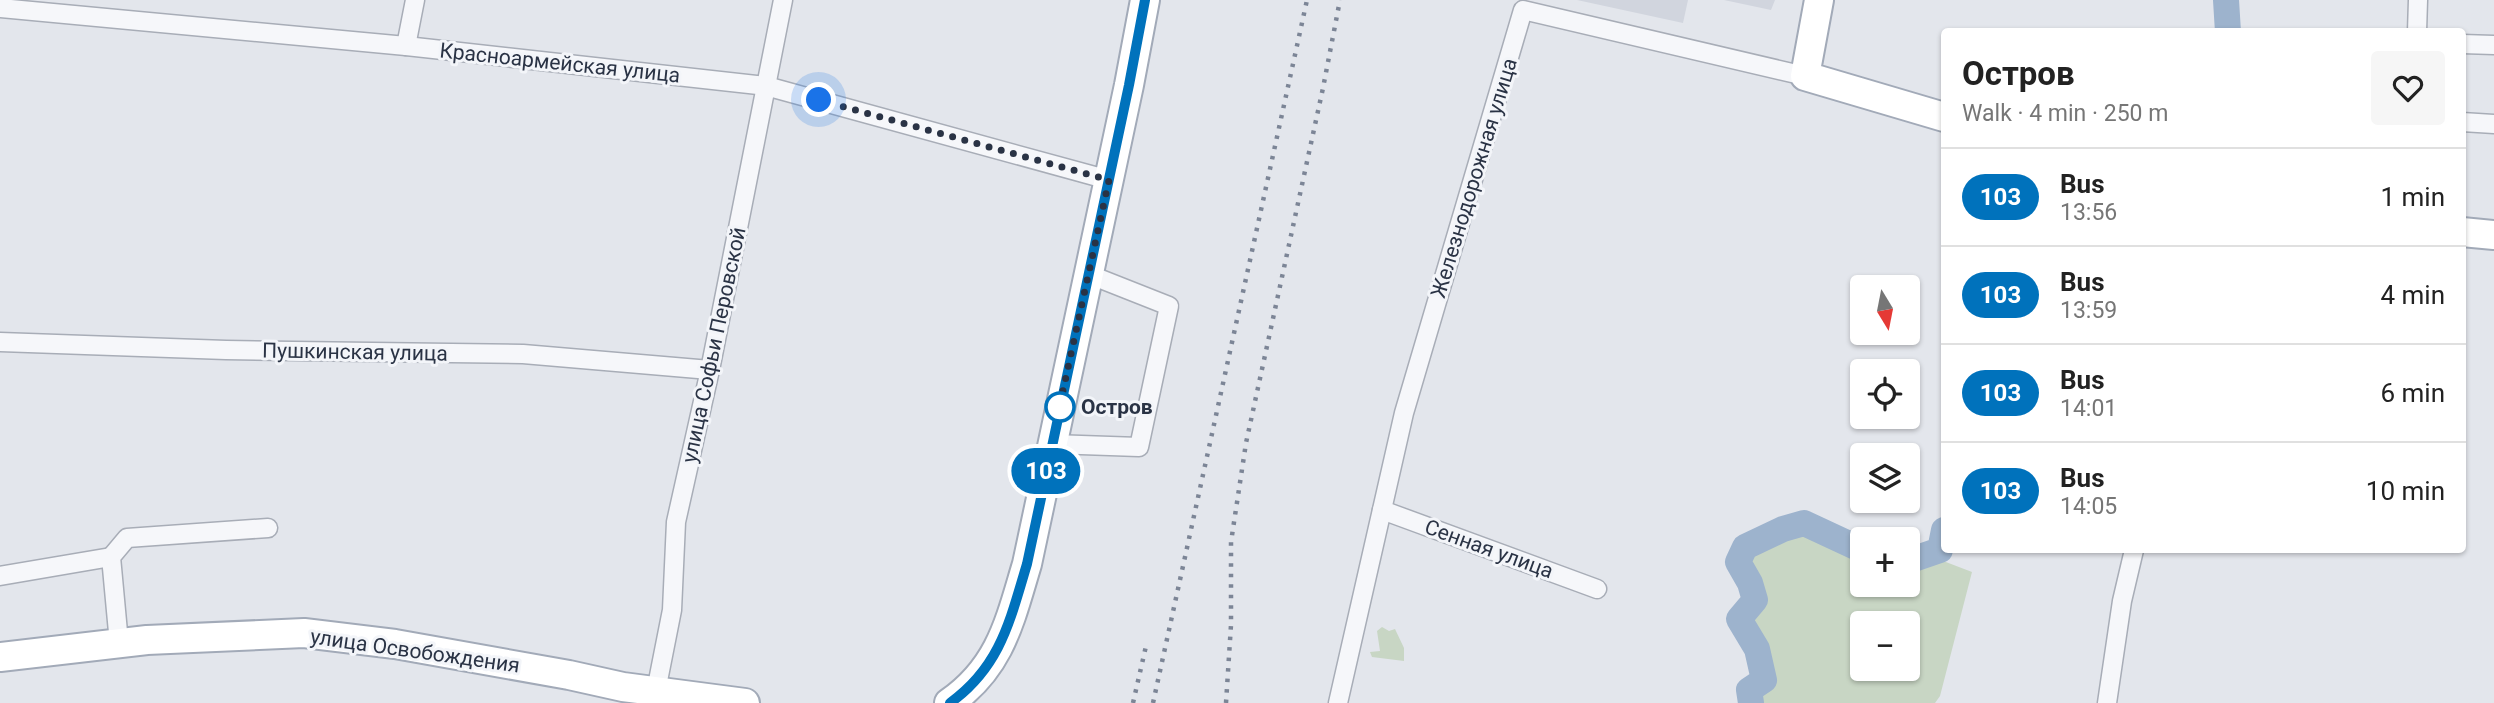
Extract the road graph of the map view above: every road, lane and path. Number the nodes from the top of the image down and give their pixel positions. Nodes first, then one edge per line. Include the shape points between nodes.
1 (415, 0) edge
2 (783, 0) edge
3 (1145, 0) edge
4 (1819, 0) edge
5 (2418, 0) edge
6 (0, 8) edge
7 (2417, 28) edge
8 (2466, 44) edge
9 (407, 46) junction
10 (2494, 46) edge
11 (1805, 76) junction
12 (766, 86) junction
13 (1941, 116) edge
14 (2466, 122) edge
15 (2494, 124) edge
16 (1109, 180) junction
17 (2466, 232) edge
18 (2494, 235) edge
19 (1088, 274) junction
20 (0, 342) edge
21 (710, 370) junction
22 (1052, 444) junction
23 (1382, 510) junction
24 (268, 528) dead end
25 (2133, 553) edge
26 (111, 556) junction
27 (0, 576) edge
28 (1597, 589) dead end
29 (119, 643) junction
30 (0, 657) edge
31 (656, 691) junction
32 (745, 703) edge
33 (949, 703) edge
34 (1338, 703) edge
35 (2107, 703) edge

1 - 9 street
2 - 12 street, улица Софьи Перовской
3 - 16 main road
4 - 11 main road
5 - 7 street
6 - 9 street, Красноармейская улица
8 - 10 street
9 - 12 street, Красноармейская улица
11 - 13 main road
11 - 23 street, Железнодорожная улица via 1524,10 1404,413
12 - 16 street, Красноармейская улица
12 - 21 street, улица Софьи Перовской
14 - 15 street
16 - 19 main road
17 - 18 main road
19 - 22 main road
19 - 22 street via 1169,306 1139,447
20 - 21 street, Пушкинская улица via 523,354
21 - 31 street, улица Софьи Перовской via 676,522 672,610
22 - 33 main road via 1027,564 1003,640 986,668
23 - 28 street, Сенная улица
23 - 34 street, Железнодорожная улица
24 - 26 street via 127,538
25 - 35 street
26 - 27 street
26 - 29 street
29 - 30 main road, улица Освобождения
29 - 31 main road, улица Освобождения via 304,634 395,643
31 - 32 main road, улица Освобождения

